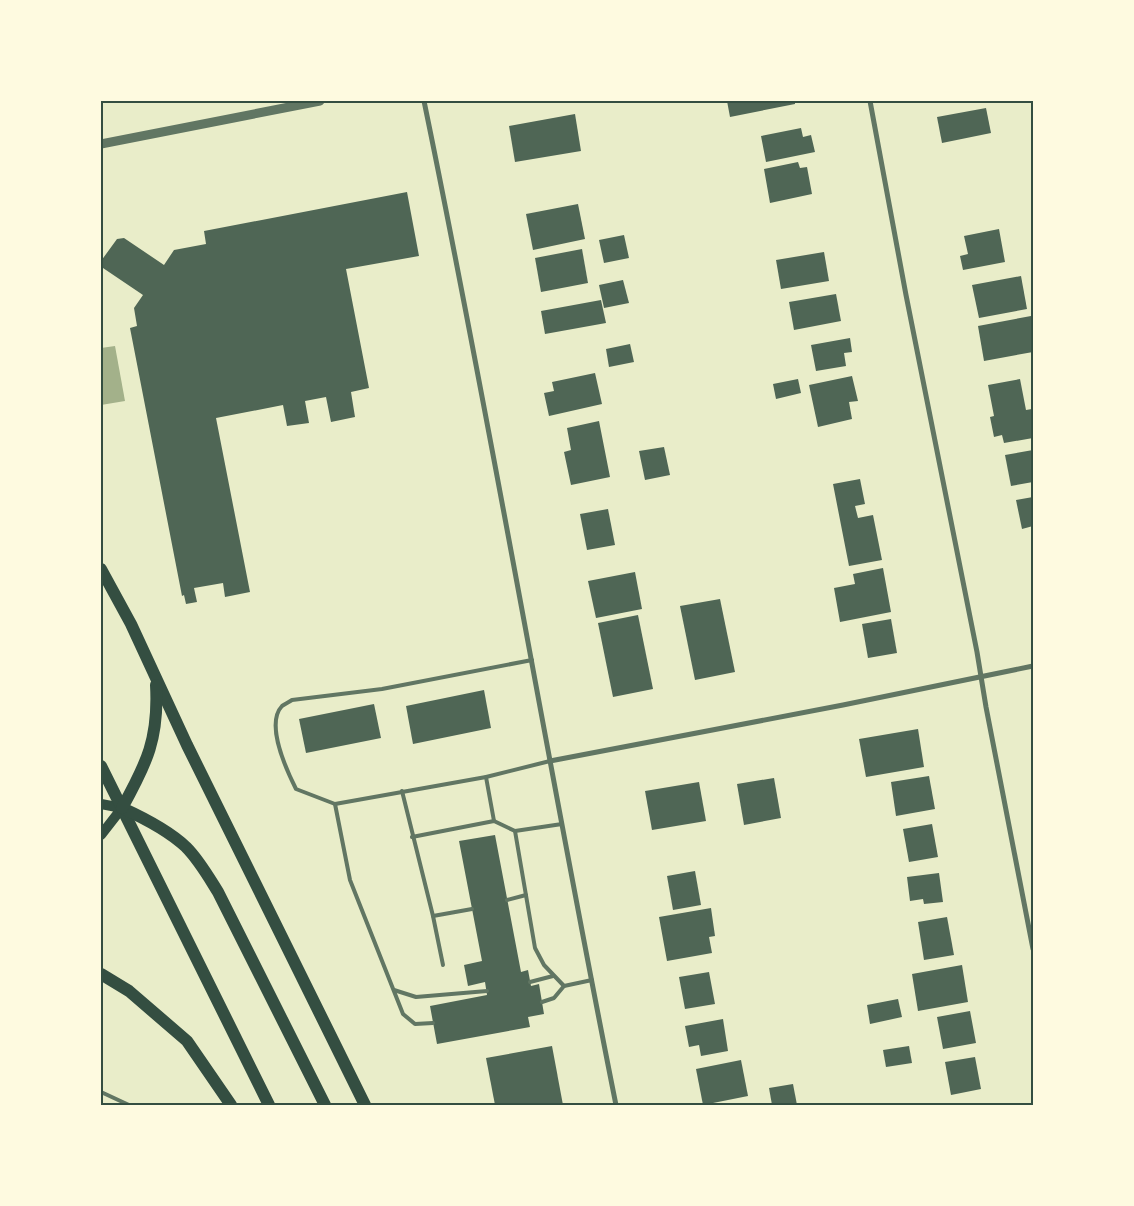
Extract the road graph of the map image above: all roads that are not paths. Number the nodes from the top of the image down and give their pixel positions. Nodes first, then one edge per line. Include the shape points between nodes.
1 (320, 101) edge
2 (424, 101) edge
3 (870, 101) edge
4 (101, 144) edge
5 (101, 569) edge
6 (532, 660) junction
7 (1033, 666) edge
8 (981, 676) junction
9 (156, 677) junction
10 (550, 761) junction
11 (101, 766) edge
12 (486, 777) junction
13 (402, 791) junction
14 (101, 804) edge
15 (335, 804) junction
16 (122, 808) junction
17 (494, 821) junction
18 (562, 824) junction
19 (515, 832) junction
20 (101, 835) edge
21 (412, 837) junction
22 (526, 895) junction
23 (507, 900) dead end
24 (472, 909) dead end
25 (433, 916) junction
26 (1033, 949) edge
27 (443, 965) dead end
28 (101, 974) edge
29 (553, 976) junction
30 (592, 980) junction
31 (530, 982) dead end
32 (564, 986) junction
33 (394, 990) junction
34 (487, 991) dead end
35 (542, 1002) dead end
36 (433, 1023) dead end
37 (101, 1092) edge
38 (129, 1105) edge
39 (231, 1105) edge
40 (269, 1105) edge
41 (325, 1105) edge
42 (365, 1105) edge
43 (616, 1105) edge

1 - 4 street
2 - 6 street via 486,406
3 - 8 street
5 - 9 main road
6 - 10 street
6 - 15 lane via 382,689 292,700 281,707 275,725 282,762 296,789
7 - 8 street
8 - 10 street
8 - 26 street
9 - 16 main road via 158,710 154,740
9 - 42 main road
10 - 12 lane
10 - 18 street
11 - 16 main road
12 - 13 lane
12 - 17 lane
13 - 15 lane
13 - 21 lane
14 - 16 main road
15 - 33 lane via 350,880
16 - 20 main road
16 - 40 main road
16 - 41 main road via 169,834 200,863 218,892
17 - 19 lane
17 - 21 lane
18 - 19 lane
18 - 30 street
19 - 22 lane
21 - 25 lane
22 - 23 lane
22 - 29 lane via 535,948
24 - 25 lane
25 - 27 lane
28 - 39 main road via 128,991 187,1041
29 - 31 lane
29 - 32 lane
30 - 32 lane
30 - 43 street
32 - 35 lane via 554,998
33 - 34 lane via 416,997
33 - 36 lane via 403,1014 415,1024
37 - 38 lane

